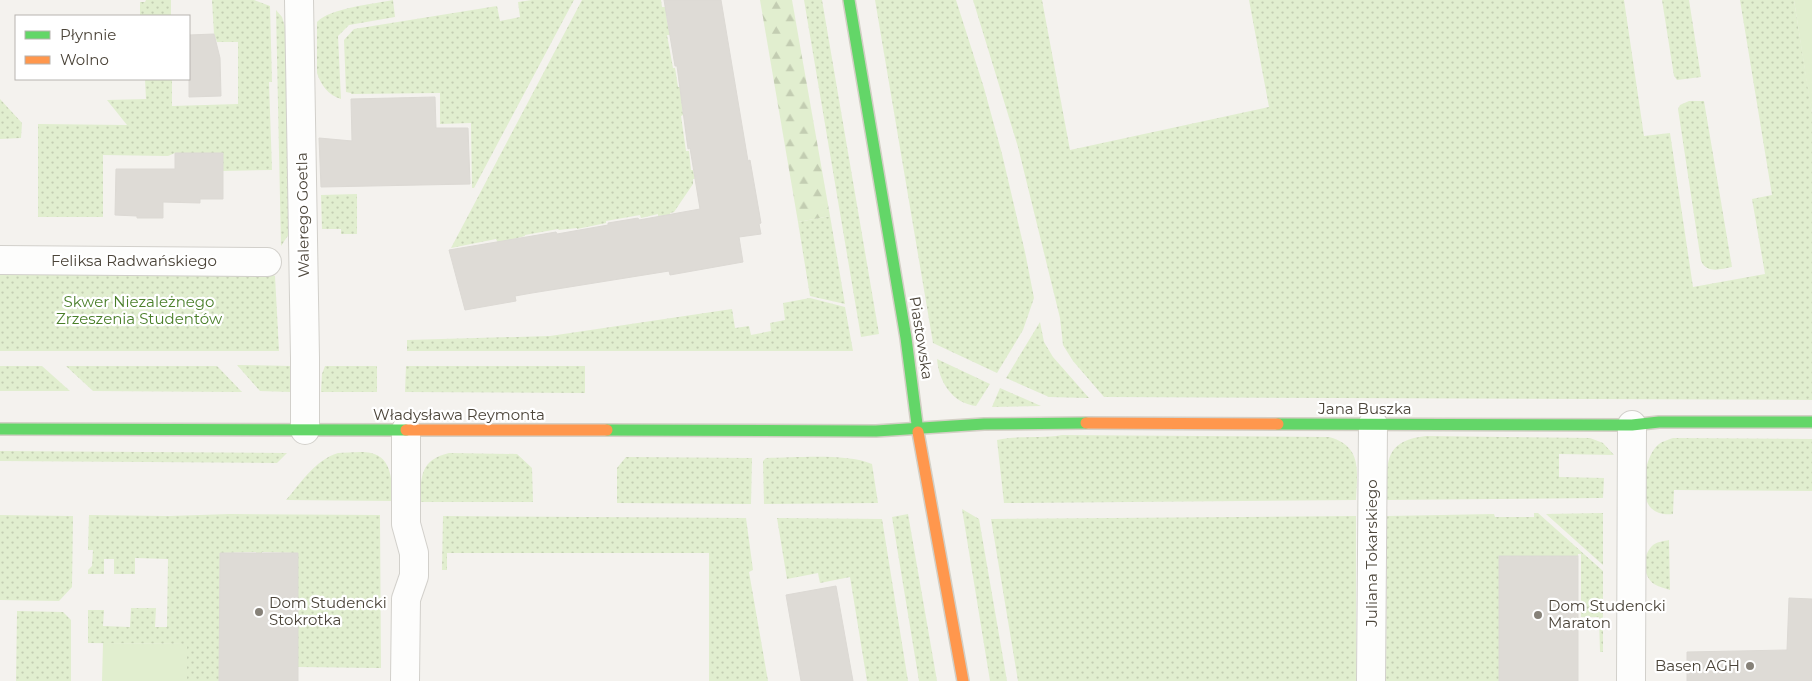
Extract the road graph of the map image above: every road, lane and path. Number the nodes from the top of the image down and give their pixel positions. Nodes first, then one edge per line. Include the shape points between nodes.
1 (298, 0) edge
2 (849, 0) edge
3 (0, 260) edge
4 (267, 262) dead end
5 (1812, 422) edge
6 (1373, 424) junction
7 (1632, 425) junction
8 (0, 428) edge
9 (918, 428) junction
10 (305, 430) junction
11 (406, 430) junction
12 (405, 681) edge
13 (963, 681) edge
14 (1371, 681) edge
15 (1631, 681) edge

1 - 10 street, Walerego Goetla
2 - 9 street, Piastowska
3 - 4 street, Feliksa Radwańskiego
5 - 7 street, Jana Buszka via 1658,422
6 - 7 street, Jana Buszka
6 - 9 street, Jana Buszka via 1067,423
6 - 14 street, Juliana Tokarskiego
7 - 15 street
8 - 10 street, Władysława Reymonta
9 - 11 street, Władysława Reymonta via 876,431
9 - 13 street, Piastowska
10 - 11 street, Władysława Reymonta
11 - 12 street via 406,524 414,554 414,576 406,599

